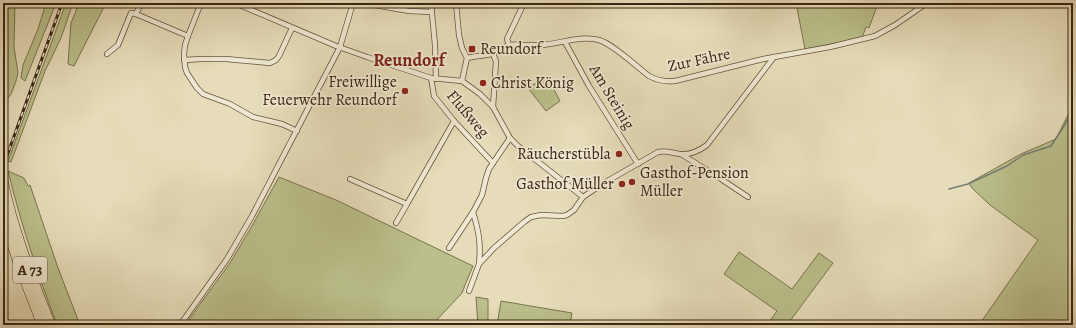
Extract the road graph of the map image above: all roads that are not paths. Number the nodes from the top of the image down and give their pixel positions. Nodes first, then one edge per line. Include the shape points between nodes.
1 (141, 3) edge
2 (202, 3) edge
3 (235, 3) edge
4 (353, 3) edge
5 (363, 3) edge
6 (431, 3) edge
7 (456, 3) edge
8 (524, 3) edge
9 (927, 3) edge
10 (432, 12) junction
11 (136, 14) junction
12 (292, 28) junction
13 (188, 36) junction
14 (565, 42) junction
15 (509, 45) junction
16 (340, 47) junction
17 (106, 54) dead end
18 (493, 54) junction
19 (774, 57) junction
20 (467, 58) junction
21 (184, 60) junction
22 (434, 79) junction
23 (462, 81) junction
24 (493, 108) junction
25 (454, 121) junction
26 (297, 131) junction
27 (510, 138) junction
28 (682, 154) junction
29 (493, 163) junction
30 (638, 164) junction
31 (350, 179) dead end
32 (3, 180) edge
33 (583, 197) junction
34 (748, 197) dead end
35 (407, 204) junction
36 (473, 212) junction
37 (7, 215) edge
38 (396, 223) dead end
39 (449, 248) dead end
40 (479, 264) junction
41 (469, 290) dead end
42 (42, 325) edge
43 (51, 325) edge
44 (180, 325) edge

1 - 11 street
2 - 13 street
3 - 12 street
4 - 16 street
5 - 10 street via 409,12
6 - 10 street, Flußweg
7 - 20 street via 459,35
8 - 15 street via 508,39
9 - 19 street, Zur Fähre via 875,36
10 - 22 street, Flußweg via 435,45
11 - 13 street
11 - 17 street via 131,13 118,45
12 - 16 street
12 - 21 street via 279,56 270,63 226,59
13 - 21 street
14 - 15 street, Zur Fähre
14 - 19 street, Zur Fähre via 576,39 599,40 655,80 665,82
14 - 30 street, Am Steinig
15 - 18 street, Zur Fähre
16 - 22 street
16 - 26 street
18 - 20 street, Zur Fähre
18 - 24 street via 496,61
19 - 28 street via 707,145 696,152
20 - 23 street
21 - 26 street via 187,72 203,94 230,104 253,117 282,124
22 - 23 street
22 - 25 street, Flußweg via 434,96
23 - 24 street via 480,94
24 - 27 street
25 - 29 street, Flußweg
25 - 35 street
26 - 44 street via 230,254
27 - 29 street
27 - 33 street
28 - 30 street via 662,151
28 - 34 street
29 - 36 street
30 - 33 street via 604,182
31 - 35 street
32 - 37 highway, A 73
33 - 40 street via 567,215 531,217
35 - 38 street
36 - 39 street
36 - 40 street via 479,232
37 - 42 highway, A 73 via 7,230
37 - 43 highway, A 73
40 - 41 street

